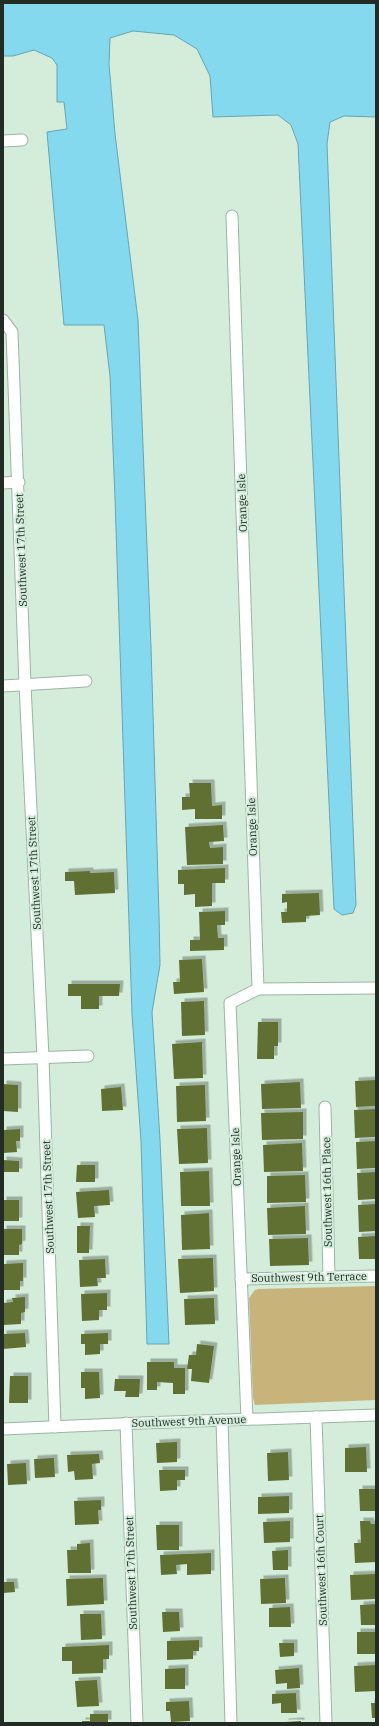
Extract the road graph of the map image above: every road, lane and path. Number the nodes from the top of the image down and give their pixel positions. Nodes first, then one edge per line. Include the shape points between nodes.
1 (22, 140) dead end
2 (3, 141) edge
3 (232, 216) dead end
4 (4, 321) edge
5 (19, 482) junction
6 (3, 483) edge
7 (86, 681) dead end
8 (26, 684) junction
9 (3, 686) edge
10 (376, 988) edge
11 (258, 989) junction
12 (43, 1056) junction
13 (88, 1056) dead end
14 (3, 1059) edge
15 (326, 1106) dead end
16 (376, 1276) edge
17 (329, 1277) junction
18 (241, 1279) junction
19 (376, 1415) edge
20 (316, 1417) junction
21 (222, 1420) junction
22 (247, 1420) junction
23 (126, 1424) junction
24 (56, 1427) junction
25 (3, 1429) edge
26 (137, 1723) edge
27 (232, 1723) edge
28 (326, 1723) edge

1 - 2 street
3 - 11 street, Orange Isle
4 - 5 street, Southwest 17th Street via 12,332
5 - 6 street
5 - 8 street, Southwest 17th Street
7 - 8 street
8 - 9 street
8 - 12 street, Southwest 17th Street
10 - 11 street
11 - 18 street, Orange Isle via 230,1002
12 - 13 street
12 - 14 street
12 - 24 street, Southwest 17th Street
15 - 17 street, Southwest 16th Place
16 - 17 street, Southwest 9th Terrace
17 - 18 street, Southwest 9th Terrace
18 - 22 street, Orange Isle
19 - 20 street, Southwest 9th Avenue
20 - 22 street, Southwest 9th Avenue
20 - 28 street, Southwest 16th Court
21 - 22 street, Southwest 9th Avenue
21 - 23 street, Southwest 9th Avenue
21 - 27 street
23 - 24 street, Southwest 9th Avenue
23 - 26 street, Southwest 17th Street
24 - 25 street, Southwest 9th Avenue

